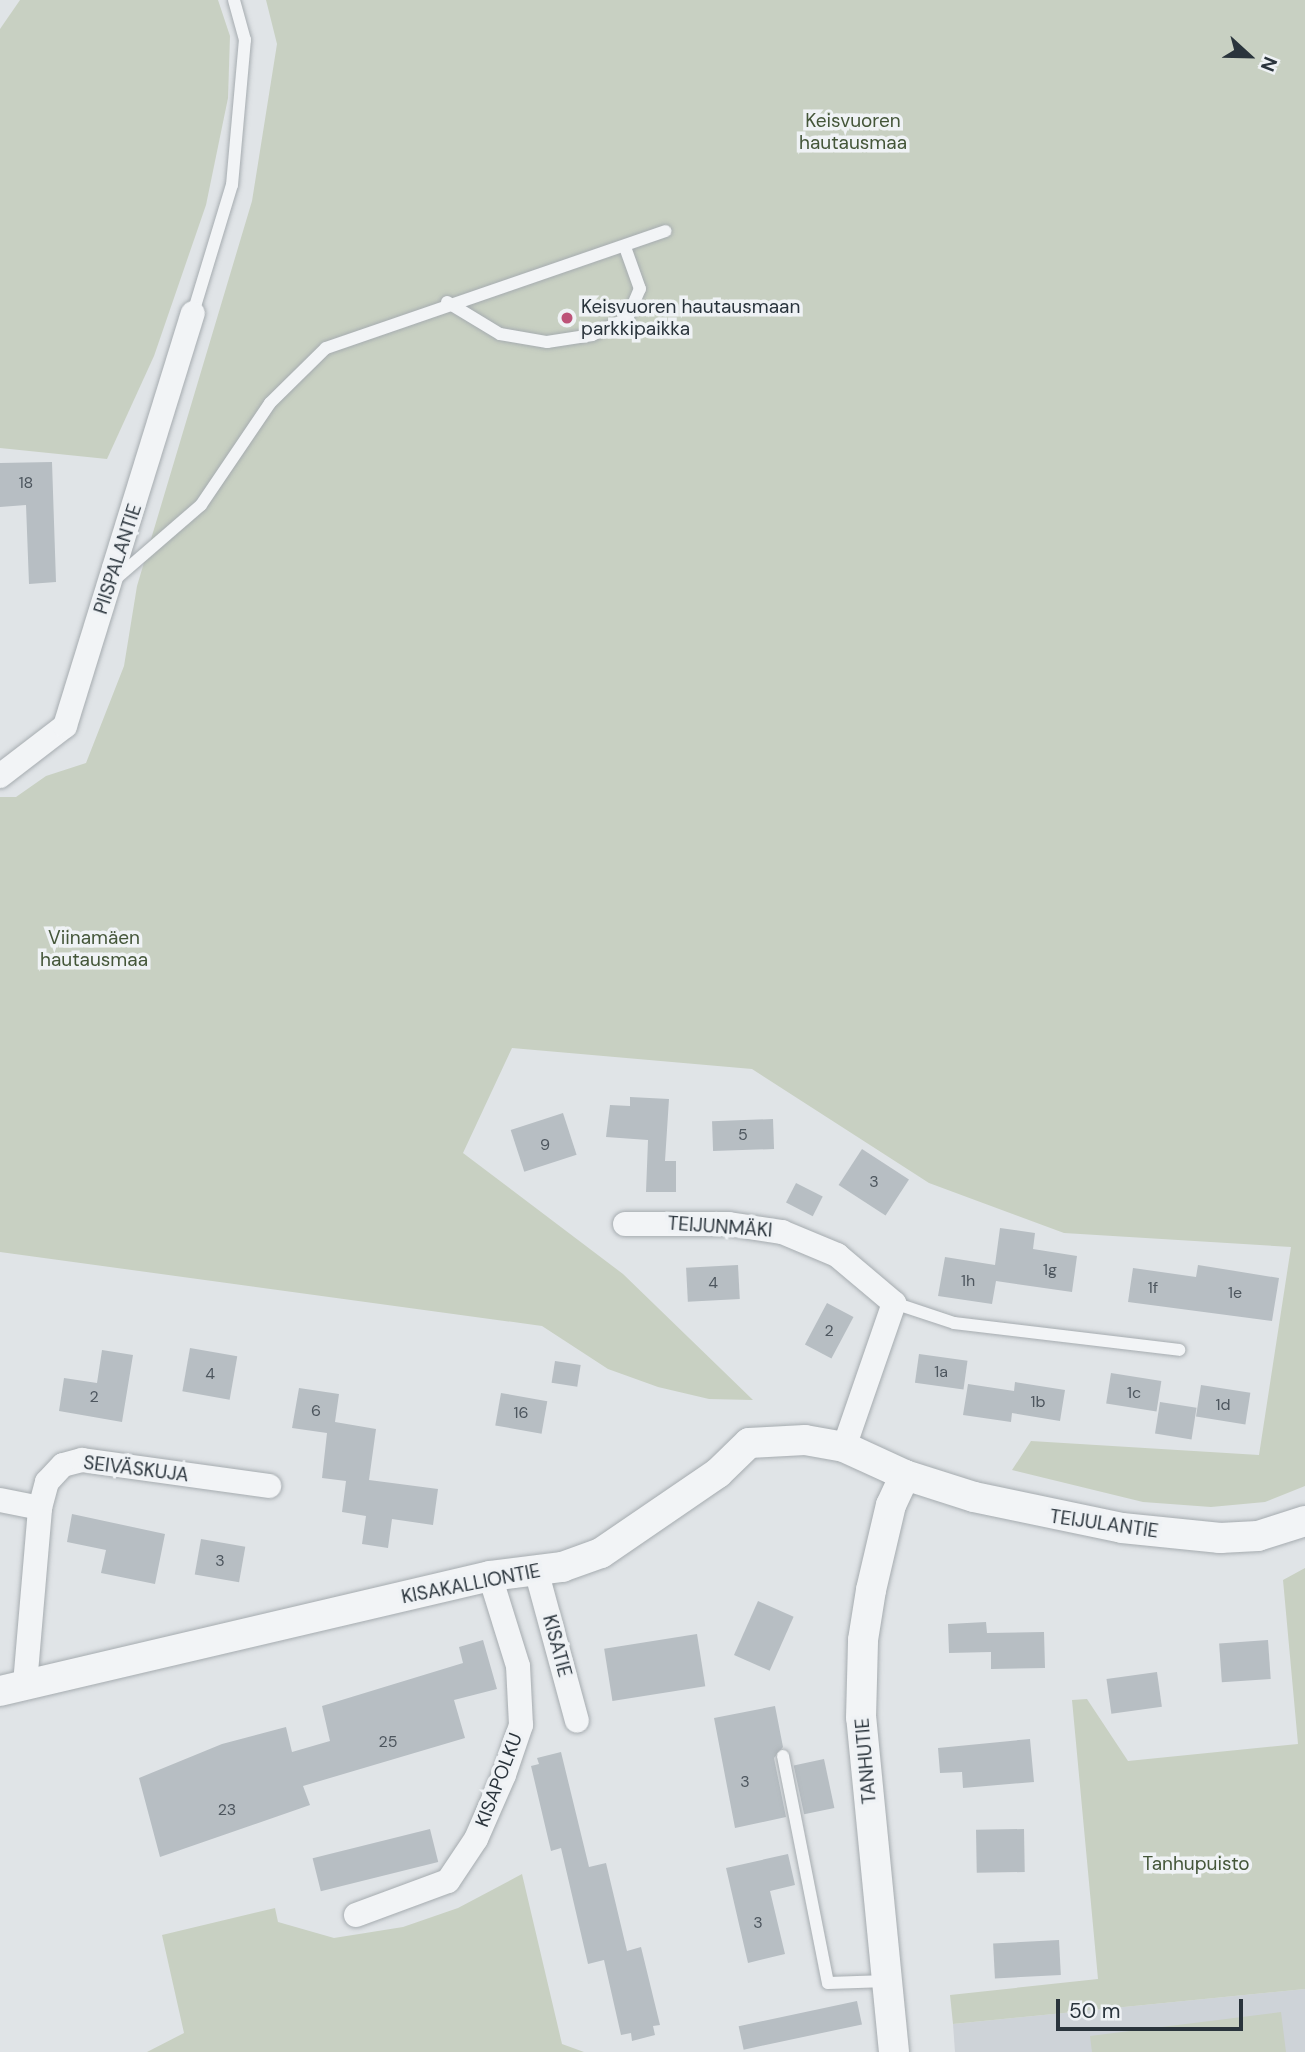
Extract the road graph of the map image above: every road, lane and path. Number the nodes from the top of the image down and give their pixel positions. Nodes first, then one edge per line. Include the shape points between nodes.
1 (234, 0) edge
2 (665, 231) dead end
3 (625, 247) junction
4 (447, 302) junction
5 (193, 313) joint
6 (110, 583) junction
7 (0, 776) edge
8 (625, 1224) dead end
9 (894, 1303) junction
10 (1179, 1350) dead end
11 (844, 1447) junction
12 (905, 1475) junction
13 (269, 1486) dead end
14 (0, 1500) edge
15 (40, 1508) junction
16 (1305, 1521) edge
17 (536, 1570) junction
18 (490, 1576) junction
19 (13, 1688) edge
20 (577, 1721) dead end
21 (783, 1756) dead end
22 (356, 1915) dead end
23 (888, 1981) junction
24 (894, 2052) edge

1 - 5 lane via 245,40 232,185
2 - 3 lane
3 - 4 lane
3 - 4 lane via 640,289 627,319 592,335 547,342 500,334
4 - 6 lane via 326,348 270,403 201,505
5 - 6 street, PIISPALANTIE
6 - 7 street, PIISPALANTIE via 65,726
8 - 9 street, TEIJUNMÄKI via 729,1224 782,1232 837,1255
9 - 10 lane via 954,1323
9 - 11 street
11 - 12 street, KISAKALLIONTIE
11 - 17 street, KISAKALLIONTIE via 805,1440 749,1443 718,1473 601,1553
12 - 16 street, TEIJULANTIE via 1047,1517 1122,1528 1220,1538 1258,1536
12 - 23 street, TANHUTIE via 891,1505 863,1640 862,1718
13 - 15 street, SEIVÄSKUJA via 82,1460 63,1465 47,1482
14 - 15 street
15 - 19 street, SEIVÄSKUJA
17 - 18 street, KISAKALLIONTIE
17 - 20 street, KISATIE
18 - 19 street, KISAKALLIONTIE
18 - 22 street, KISAPOLKU via 518,1667 521,1725 504,1775 476,1839 448,1881
21 - 23 lane via 828,1983
23 - 24 street, TANHUTIE

